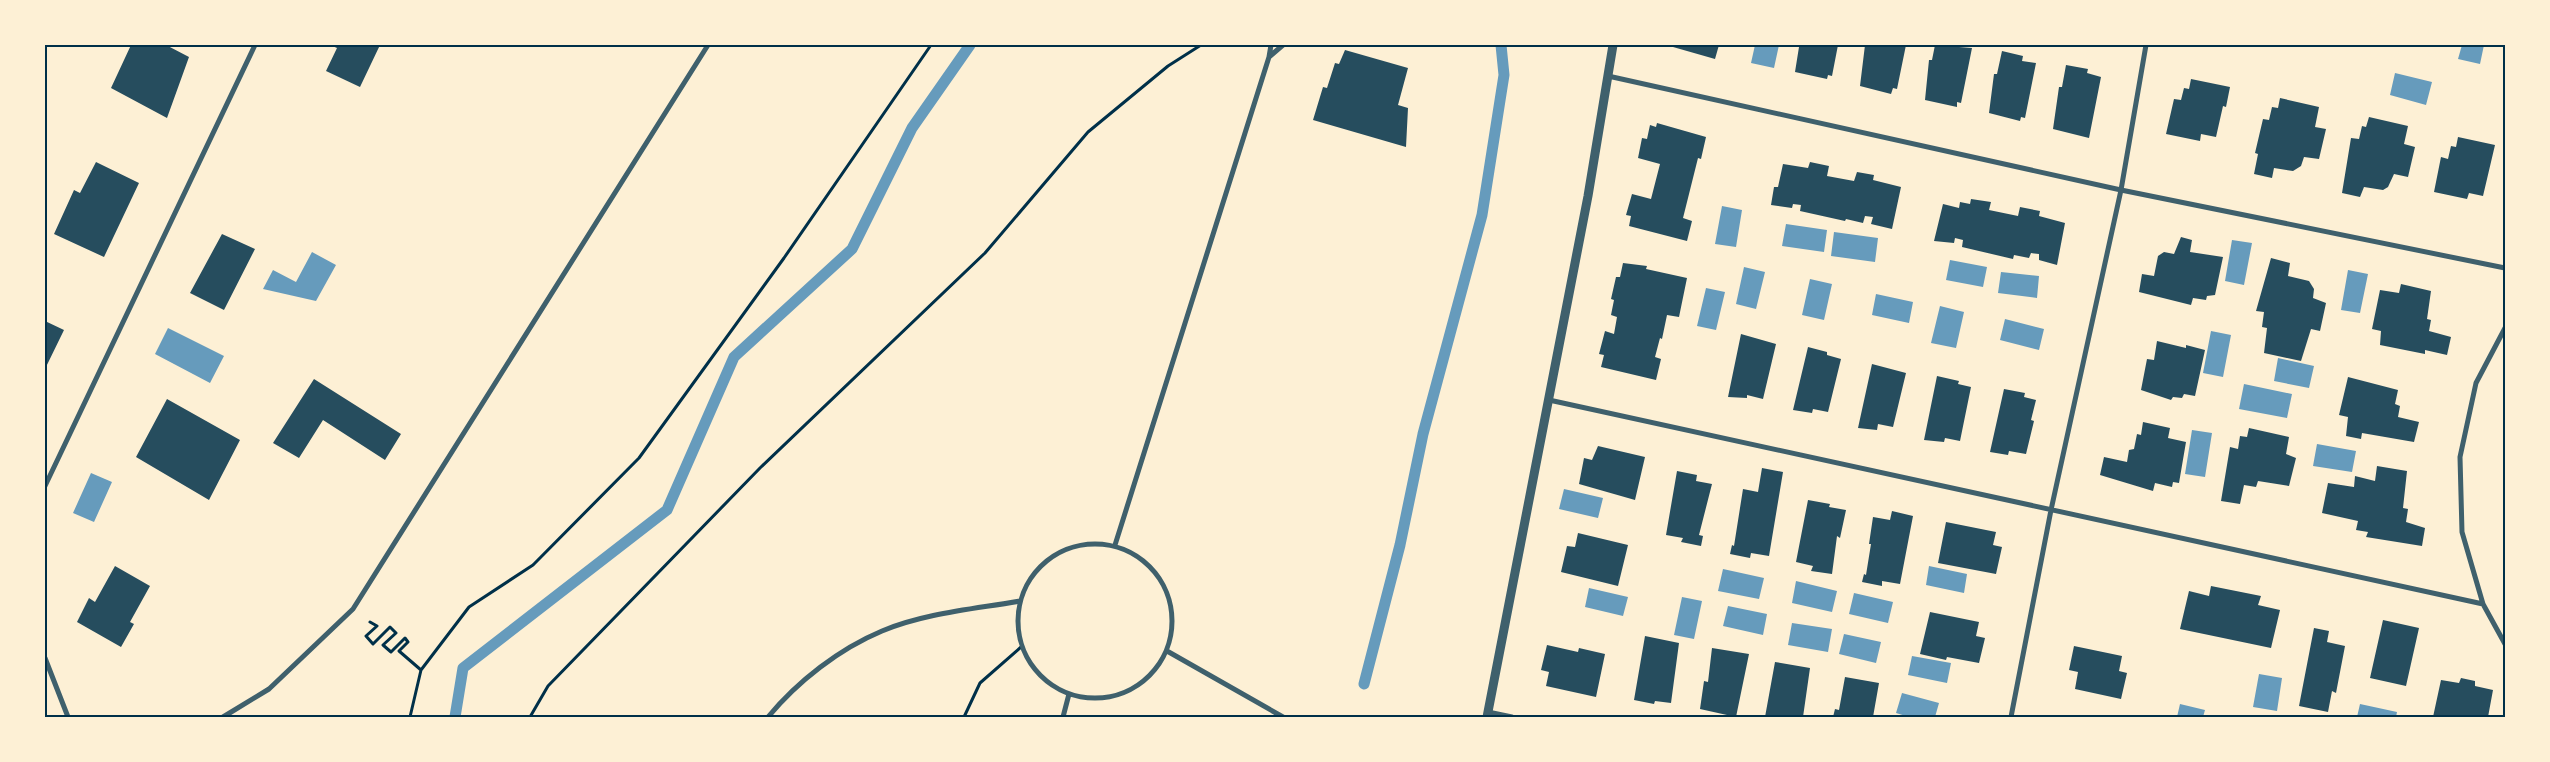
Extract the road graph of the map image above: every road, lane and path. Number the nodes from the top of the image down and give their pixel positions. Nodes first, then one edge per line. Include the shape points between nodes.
1 (255, 45) edge
2 (708, 45) edge
3 (931, 45) edge
4 (1201, 45) edge
5 (1271, 45) edge
6 (1284, 45) edge
7 (1613, 45) edge
8 (2146, 45) edge
9 (1269, 57) junction
10 (1608, 76) junction
11 (2121, 190) junction
12 (2505, 268) edge
13 (2505, 328) edge
14 (1549, 400) junction
15 (45, 486) edge
16 (2051, 510) junction
17 (1116, 545) junction
18 (1020, 601) junction
19 (2483, 604) junction
20 (377, 626) dead end
21 (2505, 644) edge
22 (1022, 646) junction
23 (1167, 651) junction
24 (45, 658) edge
25 (421, 670) junction
26 (1069, 694) junction
27 (1488, 714) edge
28 (68, 717) edge
29 (223, 717) edge
30 (410, 717) edge
31 (530, 717) edge
32 (768, 717) edge
33 (964, 717) edge
34 (1063, 717) edge
35 (1283, 717) edge
36 (1512, 717) edge
37 (2011, 717) edge

1 - 15 street
2 - 29 street via 353,609 269,689
3 - 25 path via 784,258 639,458 533,565 469,607
4 - 31 path via 1168,66 1088,132 985,253 760,468 548,686
5 - 9 street
6 - 9 street
7 - 10 street
8 - 11 street
9 - 17 street
10 - 11 street
10 - 14 street
11 - 12 street
11 - 16 street
13 - 19 street via 2476,383 2460,457 2462,532
14 - 16 street
14 - 27 street
16 - 19 street
16 - 37 street
17 - 18 street via 1092,542 1067,547 1046,560 1029,578
17 - 23 street via 1140,557 1159,575 1170,599 1173,625
18 - 22 street via 1017,624
18 - 32 street via 932,617 883,630 832,658
19 - 21 street
20 - 25 path via 366,636 373,644 390,627 396,633 383,645 391,652 405,638 408,642 399,651
22 - 26 street via 1032,667 1049,683
22 - 33 path via 980,683
23 - 26 street via 1155,671 1137,686 1116,696 1092,699
23 - 35 street
24 - 28 street
25 - 30 path
26 - 34 street
27 - 36 street

